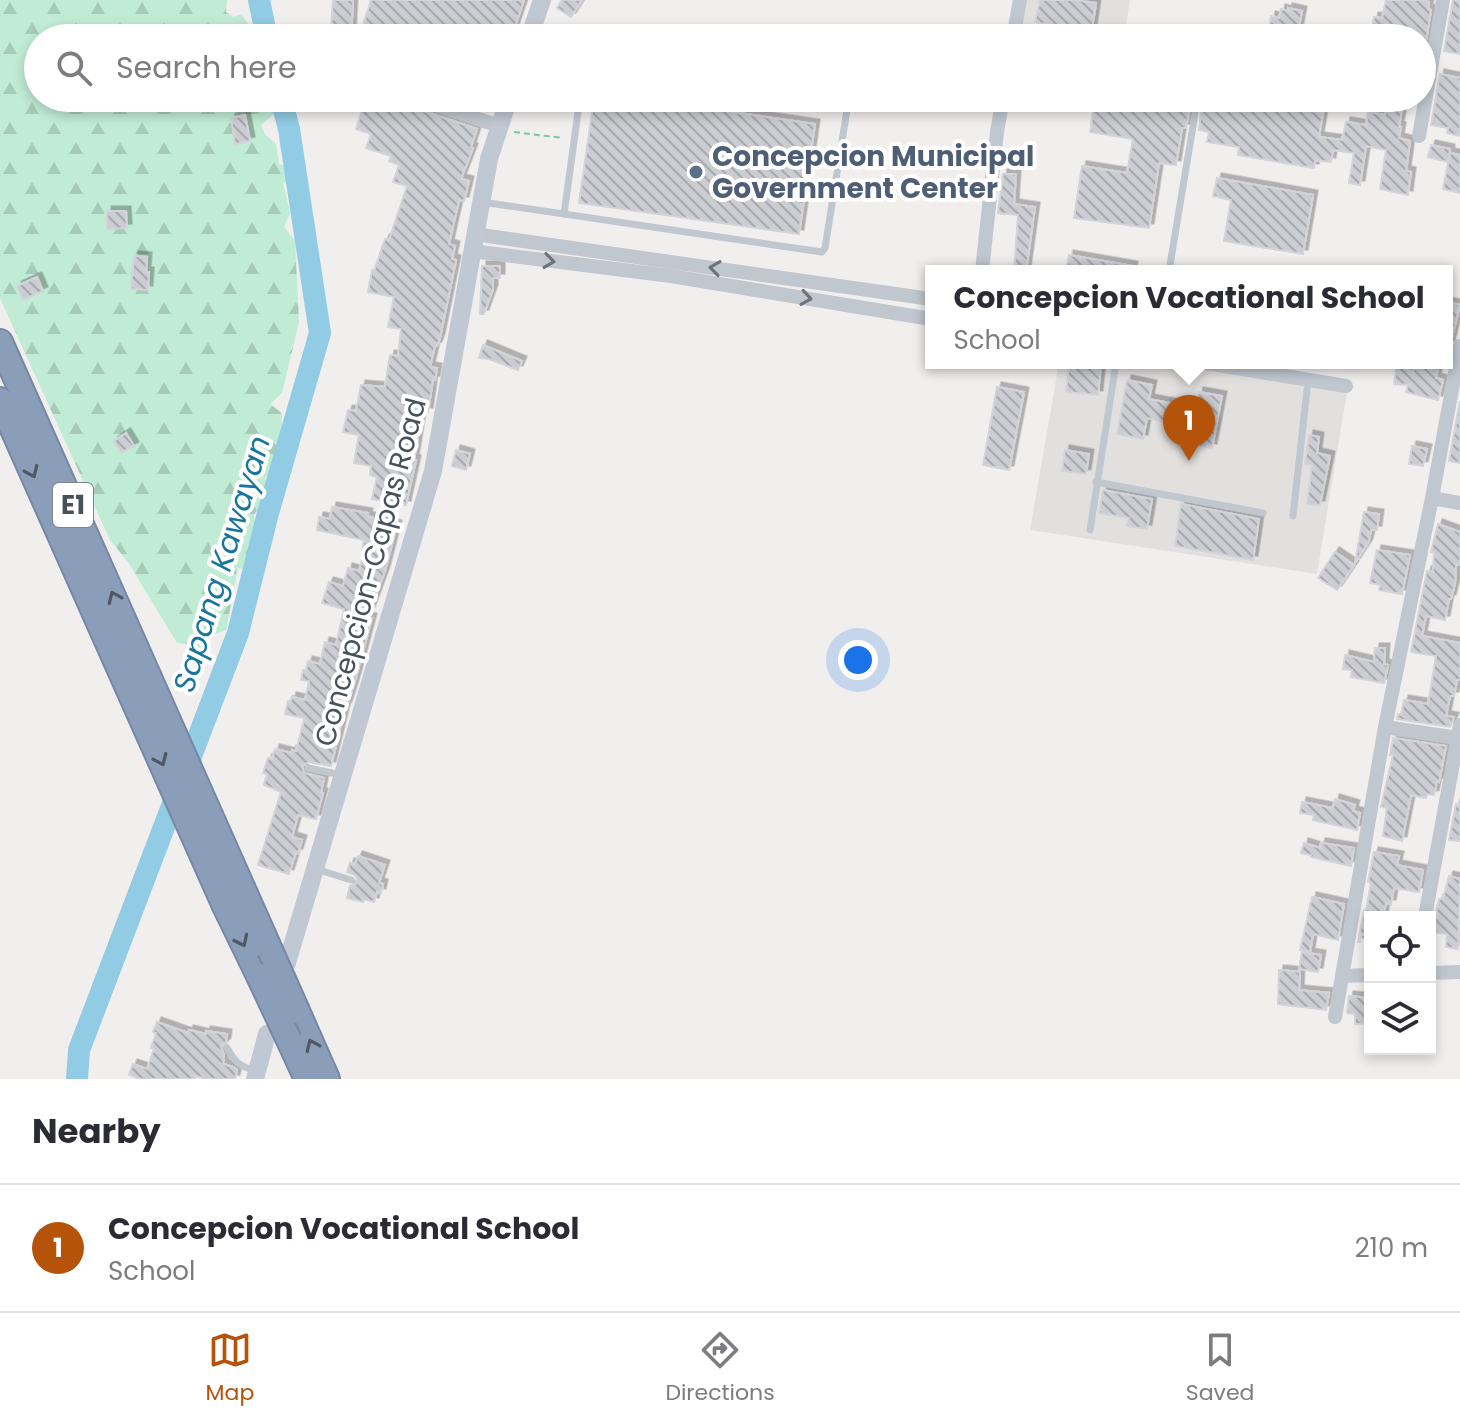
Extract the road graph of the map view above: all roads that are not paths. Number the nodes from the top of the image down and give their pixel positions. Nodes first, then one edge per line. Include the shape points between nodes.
1 (542, 0) edge
2 (1020, 0) edge
3 (1443, 0) edge
4 (534, 24) edge
5 (1016, 24) edge
6 (1436, 40) edge
7 (454, 112) edge
8 (504, 112) edge
9 (578, 112) edge
10 (847, 112) edge
11 (1001, 112) edge
12 (1423, 112) edge
13 (1195, 114) dead end
14 (498, 128) junction
15 (1419, 136) dead end
16 (481, 201) junction
17 (564, 214) junction
18 (473, 243) junction
19 (983, 265) edge
20 (1170, 265) edge
21 (925, 298) edge
22 (925, 318) edge
23 (0, 342) edge
24 (1460, 346) edge
25 (1115, 369) edge
26 (1239, 369) edge
27 (1308, 381) junction
28 (1346, 386) dead end
29 (0, 400) edge
30 (1096, 482) junction
31 (1432, 498) junction
32 (1460, 503) edge
33 (1263, 513) dead end
34 (1293, 516) dead end
35 (1090, 530) dead end
36 (1385, 727) junction
37 (1459, 731) edge
38 (308, 768) dead end
39 (344, 775) junction
40 (316, 869) junction
41 (351, 880) dead end
42 (1426, 911) edge
43 (279, 957) junction
44 (1460, 972) edge
45 (1436, 973) edge
46 (1364, 975) edge
47 (1342, 976) junction
48 (1335, 1017) dead end
49 (278, 1037) junction
50 (227, 1048) dead end
51 (256, 1075) edge
52 (307, 1079) edge
53 (327, 1079) edge

1 - 4 main road
2 - 5 street
3 - 6 street
7 - 14 street
8 - 14 main road, Concepcion-Capas Road
9 - 17 lane
10 - 17 lane via 822,252
11 - 19 street
12 - 15 street
13 - 20 lane
14 - 16 main road, Concepcion-Capas Road
16 - 17 lane
16 - 18 main road, Concepcion-Capas Road
21 -> 18 street
18 -> 22 street
18 - 39 main road, Concepcion-Capas Road via 433,471
43 -> 23 highway, E1 via 238,881
24 - 31 street
25 - 30 lane
26 - 27 street
27 - 28 street
27 - 34 lane
29 -> 49 highway, E1, bridge via 259,976
30 - 33 lane
30 - 35 lane
31 - 32 street
31 - 36 street
36 - 37 street
36 - 47 street
37 - 42 street
38 - 39 lane
39 - 40 main road, Concepcion-Capas Road
40 - 41 lane
40 - 43 main road, Concepcion-Capas Road
53 -> 43 highway, E1, bridge
44 - 45 street
46 - 47 street
47 - 48 street
49 - 51 main road
49 - 52 highway, E1
50 - 51 lane via 236,1062

